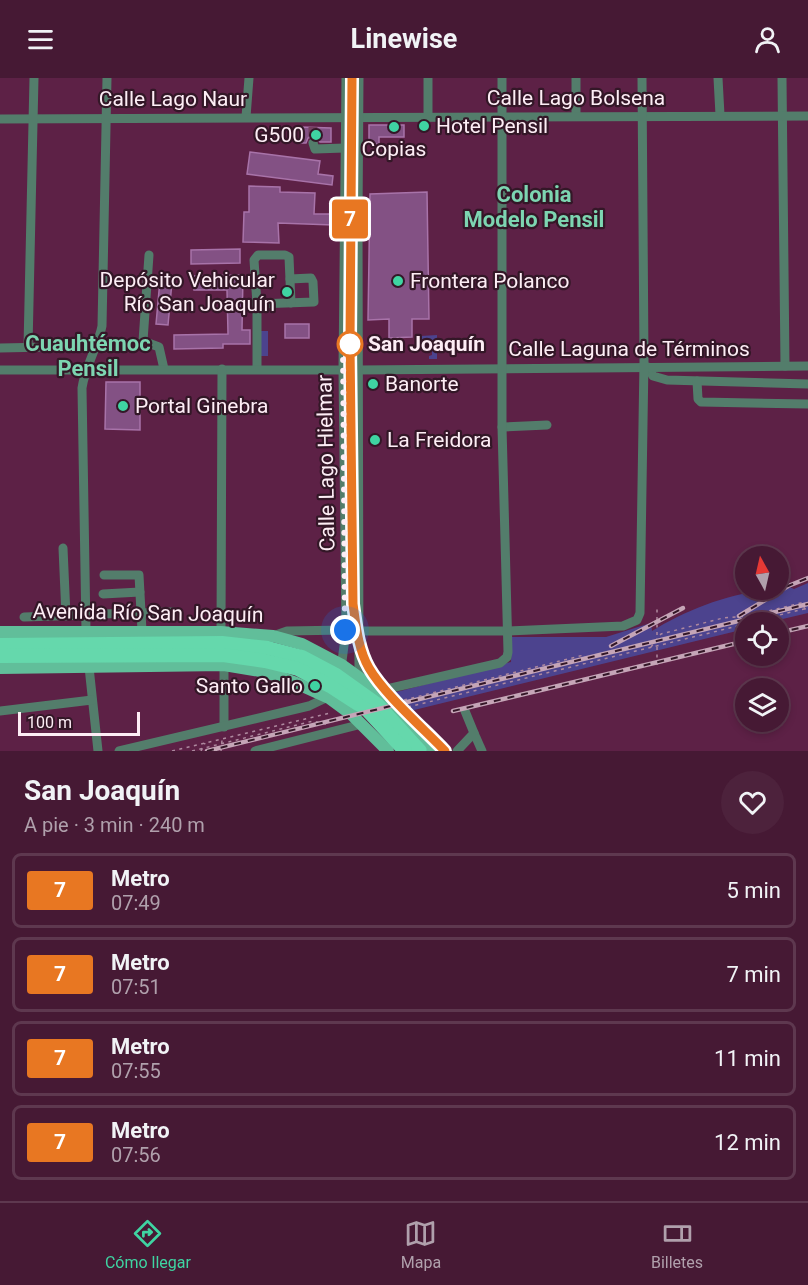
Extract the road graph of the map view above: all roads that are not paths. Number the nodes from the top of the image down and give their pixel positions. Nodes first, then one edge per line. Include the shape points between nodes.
1 (34, 78) edge
2 (107, 78) edge
3 (249, 78) edge
4 (346, 78) edge
5 (359, 78) edge
6 (428, 78) edge
7 (502, 78) edge
8 (576, 78) edge
9 (642, 78) edge
10 (718, 78) edge
11 (782, 78) edge
12 (720, 115) junction
13 (428, 116) junction
14 (502, 116) junction
15 (576, 116) junction
16 (642, 116) junction
17 (782, 116) junction
18 (808, 116) edge
19 (106, 117) junction
20 (246, 117) junction
21 (313, 117) junction
22 (345, 117) junction
23 (358, 117) junction
24 (0, 118) edge
25 (33, 118) junction
26 (313, 128) tunnel mouth
27 (313, 143) dead end
28 (345, 148) junction
29 (149, 255) dead end
30 (290, 279) junction
31 (257, 303) junction
32 (291, 303) junction
33 (97, 346) junction
34 (28, 347) junction
35 (0, 348) edge
36 (784, 366) junction
37 (808, 366) edge
38 (502, 367) junction
39 (646, 367) junction
40 (86, 369) junction
41 (164, 369) junction
42 (222, 369) junction
43 (257, 369) junction
44 (0, 370) edge
45 (343, 370) junction
46 (358, 370) junction
47 (697, 381) junction
48 (757, 382) junction
49 (808, 384) edge
50 (758, 403) junction
51 (808, 404) edge
52 (547, 425) dead end
53 (502, 427) junction
54 (63, 548) dead end
55 (104, 575) dead end
56 (140, 592) junction
57 (103, 594) dead end
58 (173, 612) dead end
59 (141, 613) junction
60 (102, 614) dead end
61 (85, 615) junction
62 (66, 616) junction
63 (24, 617) dead end
64 (345, 630) junction
65 (86, 631) junction
66 (142, 631) junction
67 (360, 631) junction
68 (507, 631) junction
69 (0, 632) edge
70 (221, 632) junction
71 (273, 636) junction
72 (158, 649) junction
73 (3, 653) edge
74 (342, 665) junction
75 (224, 666) junction
76 (89, 667) junction
77 (266, 672) junction
78 (359, 676) junction
79 (378, 691) junction
80 (329, 698) junction
81 (92, 700) junction
82 (0, 711) edge
83 (465, 711) dead end
84 (362, 724) junction
85 (224, 727) junction
86 (474, 733) junction
87 (98, 751) edge
88 (119, 751) edge
89 (255, 751) edge
90 (388, 751) edge
91 (405, 751) edge
92 (420, 751) edge
93 (435, 751) edge
94 (457, 751) edge
95 (482, 751) edge

1 - 25 street
2 - 19 street
3 - 20 street
4 - 22 street, Calle Lago Hielmar
5 - 23 street, Calle Lago Hielmar
6 - 13 street
7 - 14 street
8 - 15 street
9 - 16 street
10 - 12 street
11 - 17 street
12 - 16 street, Calle Lago Bolsena
12 - 17 street, Calle Lago Bolsena
13 - 14 street, Calle Lago Bolsena
13 - 23 street, Calle Lago Bolsena
14 - 15 street, Calle Lago Bolsena
14 - 38 street
15 - 16 street, Calle Lago Bolsena
16 - 39 street
17 - 18 street, Calle Lago Bolsena
17 - 36 street
19 - 20 street, Calle Lago Naur
19 - 25 street, Calle Lago Naur
19 - 33 street via 102,326
20 - 21 street, Calle Lago Naur
21 - 22 street, Calle Lago Naur
21 - 26 street
22 - 23 street, Calle Lago Bolsena
22 - 28 street, Calle Lago Hielmar
23 - 46 street, Calle Lago Hielmar
24 - 25 street, Calle Lago Naur
25 - 34 street
27 - 28 street via 315,149
28 - 45 street, Calle Lago Hielmar
29 - 41 street via 143,341 159,347
30 - 31 street via 288,256 255,257
30 - 32 street
30 - 32 street via 311,278 314,302
31 - 32 street
31 - 43 street
33 - 34 street
33 - 40 street
34 - 35 street
36 - 37 street, Calle Laguna de Términos
36 - 39 street, Calle Laguna de Términos
38 - 39 street, Calle Laguna de Términos
38 - 46 street, Calle Laguna de Términos
38 - 53 street
39 - 47 street via 653,376 667,380
39 - 68 street via 637,620 623,626
40 - 41 street, Calle Laguna de Términos
40 - 44 street, Calle Laguna de Términos
40 - 61 street via 82,388
41 - 42 street, Calle Laguna de Términos
42 - 43 street, Calle Laguna de Términos
42 - 70 street
43 - 45 street, Calle Laguna de Términos
45 - 46 street, Calle Laguna de Términos
45 - 64 street, Calle Lago Hielmar
46 - 67 street, Calle Lago Hielmar
47 - 48 street
47 - 50 street via 701,402
48 - 49 street
48 - 50 street
50 - 51 street
52 - 53 street
53 - 68 street
54 - 62 street
55 - 56 street via 138,574
56 - 57 street
56 - 59 street
58 - 59 street
59 - 60 street
59 - 66 street
61 - 62 street
61 - 65 street
62 - 63 street
64 - 71 street via 287,631
64 - 74 street, Calle Lago Hielmar
65 - 66 main road, Avenida Río San Joaquín
65 - 69 main road, Avenida Río San Joaquín
66 - 70 main road, Avenida Río San Joaquín
67 - 68 street
67 - 78 street, Calle Lago Hielmar
68 - 79 street via 507,657 500,663
70 - 71 main road, Avenida Río San Joaquín
71 - 74 main road, Avenida Río San Joaquín via 302,644
71 - 77 main road
72 - 73 highway, Avenida Río San Joaquín
72 - 91 highway, Avenida Río San Joaquín via 223,655 298,669 366,710
72 - 92 highway, Avenida Río San Joaquín via 222,643 303,657 378,705
73 - 76 main road, Avenida Río San Joaquín
74 - 78 main road, Avenida Río San Joaquín
74 - 80 street, Calle Lago Hielmar
75 - 76 main road, Avenida Río San Joaquín
75 - 77 main road, Avenida Río San Joaquín
75 - 85 street
76 - 81 street
77 - 80 main road, Avenida Río San Joaquín
78 - 79 main road, Avenida Río San Joaquín
79 - 93 main road, Avenida Río San Joaquín
80 - 84 main road, Avenida Río San Joaquín
80 - 85 street
81 - 82 street
81 - 87 street
83 - 86 street
84 - 89 street
84 - 90 main road, Avenida Río San Joaquín
85 - 88 street
86 - 94 street
86 - 95 street

